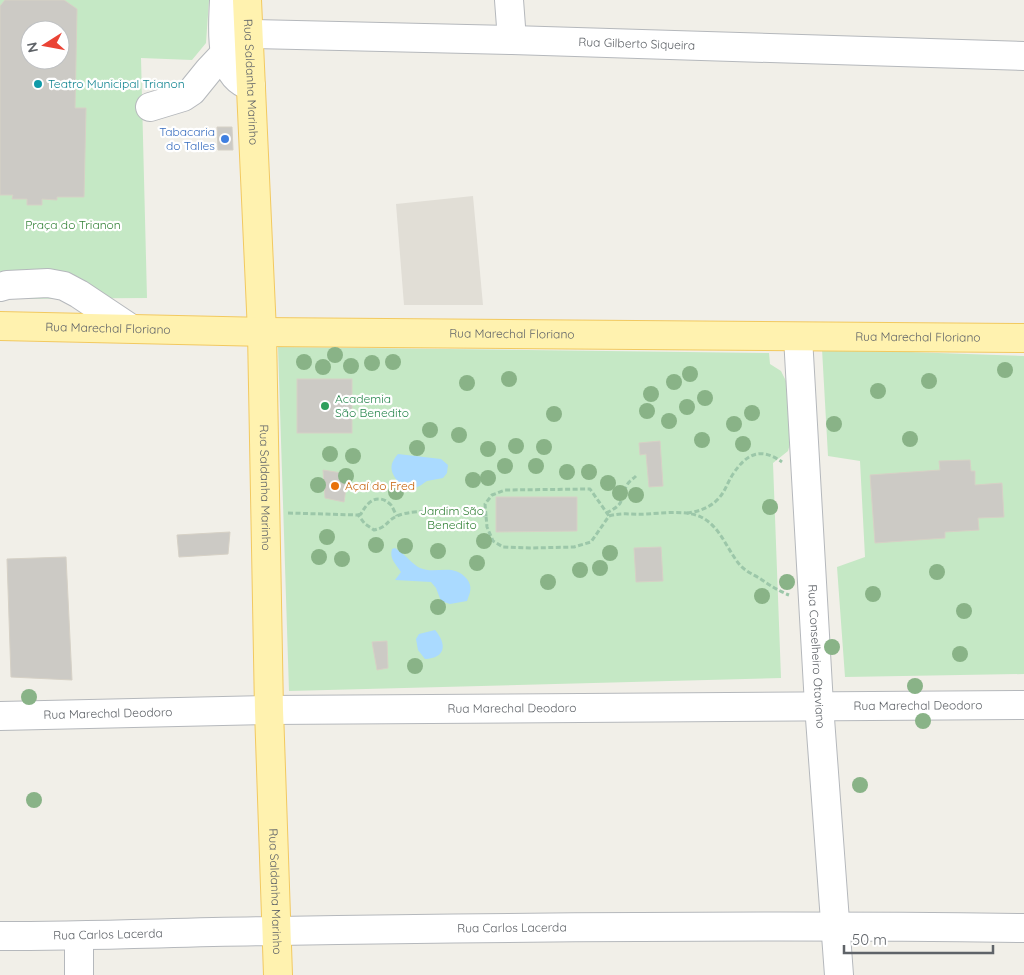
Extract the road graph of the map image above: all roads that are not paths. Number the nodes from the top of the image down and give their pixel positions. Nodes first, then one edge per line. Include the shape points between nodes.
1 (224, 0) edge
2 (247, 0) edge
3 (509, 0) edge
4 (249, 34) junction
5 (512, 40) junction
6 (225, 53) junction
7 (1024, 56) edge
8 (251, 86) junction
9 (150, 107) dead end
10 (0, 287) edge
11 (0, 326) edge
12 (130, 328) junction
13 (262, 332) junction
14 (798, 337) junction
15 (1024, 338) edge
16 (1024, 704) edge
17 (819, 705) junction
18 (269, 710) junction
19 (0, 716) edge
20 (835, 926) junction
21 (1024, 928) edge
22 (277, 931) junction
23 (0, 936) edge
24 (79, 936) junction
25 (78, 975) edge
26 (278, 975) edge
27 (838, 975) edge

1 - 6 street
2 - 4 main road, Rua Saldanha Marinho
3 - 5 street
4 - 5 street, Rua Gilberto Siqueira
4 - 8 main road, Rua Saldanha Marinho
5 - 7 street, Rua Gilberto Siqueira
6 - 8 street via 235,77
6 - 9 street via 192,91
8 - 13 main road, Rua Saldanha Marinho
10 - 12 street via 48,283 64,286
11 - 12 main road, Rua Marechal Floriano
12 - 13 main road, Rua Marechal Floriano
13 - 14 main road, Rua Marechal Floriano
13 - 18 main road, Rua Saldanha Marinho
14 - 15 main road, Rua Marechal Floriano
14 - 17 street, Rua Conselheiro Otaviano
16 - 17 street, Rua Marechal Deodoro
17 - 18 street, Rua Marechal Deodoro
17 - 20 street, Rua Conselheiro Otaviano
18 - 19 street, Rua Marechal Deodoro
18 - 22 main road, Rua Saldanha Marinho
20 - 21 street, Rua Carlos Lacerda
20 - 22 street, Rua Carlos Lacerda
20 - 27 street, Rua Conselheiro Otaviano
22 - 24 street, Rua Carlos Lacerda
22 - 26 main road, Rua Saldanha Marinho
23 - 24 street, Rua Carlos Lacerda
24 - 25 street

